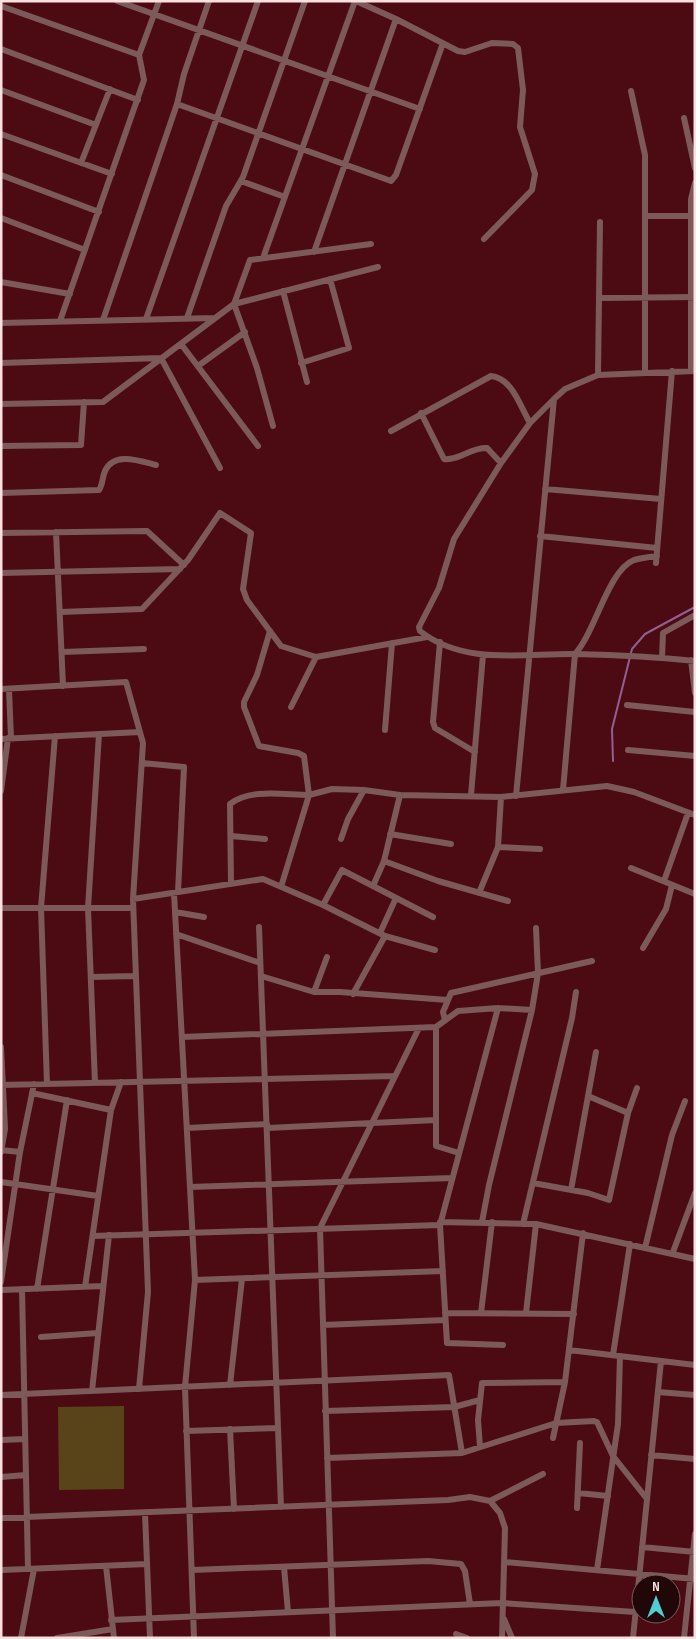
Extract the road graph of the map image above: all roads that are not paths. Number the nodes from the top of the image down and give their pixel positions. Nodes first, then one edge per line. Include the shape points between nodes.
1 (117, 1) edge
2 (159, 1) edge
3 (209, 1) edge
4 (258, 1) edge
5 (306, 1) edge
6 (356, 1) edge
7 (1, 6) edge
8 (154, 14) junction
9 (396, 18) junction
10 (199, 30) junction
11 (443, 44) junction
12 (242, 46) junction
13 (1, 49) edge
14 (139, 55) junction
15 (284, 61) junction
16 (327, 76) junction
17 (110, 89) junction
18 (1, 90) edge
19 (631, 91) dead end
20 (371, 92) junction
21 (138, 100) junction
22 (177, 104) junction
23 (420, 109) junction
24 (217, 118) junction
25 (684, 118) dead end
26 (96, 125) junction
27 (258, 133) junction
28 (1, 134) edge
29 (302, 149) junction
30 (81, 163) junction
31 (345, 164) junction
32 (695, 168) edge
33 (112, 174) junction
34 (1, 175) edge
35 (240, 181) junction
36 (695, 183) edge
37 (285, 196) junction
38 (98, 212) junction
39 (645, 216) junction
40 (693, 216) edge
41 (1, 218) edge
42 (600, 222) dead end
43 (484, 239) dead end
44 (371, 244) dead end
45 (85, 250) junction
46 (314, 252) junction
47 (263, 258) junction
48 (378, 266) dead end
49 (330, 279) junction
50 (1, 282) edge
51 (283, 291) junction
52 (70, 294) junction
53 (645, 297) junction
54 (693, 297) edge
55 (599, 298) junction
56 (234, 304) junction
57 (187, 318) junction
58 (216, 318) junction
59 (146, 319) junction
60 (103, 320) junction
61 (60, 321) junction
62 (1, 323) edge
63 (245, 332) junction
64 (181, 344) junction
65 (161, 358) junction
66 (1, 363) edge
67 (301, 363) junction
68 (198, 366) junction
69 (672, 371) junction
70 (693, 371) edge
71 (645, 372) junction
72 (598, 375) junction
73 (307, 382) dead end
74 (554, 399) junction
75 (84, 402) junction
76 (1, 404) edge
77 (421, 413) junction
78 (530, 424) junction
79 (273, 426) dead end
80 (391, 431) dead end
81 (1, 446) edge
82 (258, 446) dead end
83 (501, 463) junction
84 (156, 465) dead end
85 (220, 468) dead end
86 (545, 489) junction
87 (1, 492) edge
88 (661, 499) junction
89 (56, 532) junction
90 (1, 533) edge
91 (540, 536) junction
92 (657, 548) junction
93 (182, 567) junction
94 (58, 572) junction
95 (1, 573) edge
96 (60, 612) junction
97 (695, 615) edge
98 (270, 631) junction
99 (427, 637) junction
100 (440, 642) junction
101 (392, 643) junction
102 (144, 649) dead end
103 (62, 652) junction
104 (575, 654) junction
105 (483, 655) junction
106 (529, 655) junction
107 (316, 657) junction
108 (662, 658) junction
109 (693, 660) edge
110 (63, 686) junction
111 (9, 688) junction
112 (1, 689) edge
113 (695, 693) edge
114 (627, 705) dead end
115 (291, 707) dead end
116 (695, 712) edge
117 (385, 730) dead end
118 (140, 732) junction
119 (99, 734) junction
120 (55, 736) junction
121 (7, 738) edge
122 (628, 750) dead end
123 (475, 752) junction
124 (695, 756) edge
125 (142, 763) junction
126 (364, 790) junction
127 (563, 790) junction
128 (1, 791) edge
129 (309, 794) junction
130 (400, 795) junction
131 (471, 795) junction
132 (516, 796) junction
133 (501, 797) junction
134 (692, 814) edge
135 (390, 834) junction
136 (231, 836) junction
137 (265, 839) dead end
138 (341, 839) dead end
139 (452, 844) dead end
140 (498, 847) junction
141 (540, 849) dead end
142 (384, 861) junction
143 (631, 868) dead end
144 (664, 881) junction
145 (231, 884) junction
146 (672, 884) junction
147 (373, 886) junction
148 (281, 887) junction
149 (176, 893) junction
150 (479, 893) junction
151 (695, 894) edge
152 (396, 898) junction
153 (133, 899) junction
154 (508, 901) dead end
155 (324, 905) junction
156 (1, 908) edge
157 (41, 908) junction
158 (88, 908) junction
159 (133, 908) junction
160 (175, 912) junction
161 (204, 917) dead end
162 (433, 917) dead end
163 (259, 926) dead end
164 (536, 928) dead end
165 (176, 934) junction
166 (382, 935) junction
167 (643, 948) dead end
168 (435, 950) dead end
169 (327, 957) dead end
170 (592, 961) dead end
171 (260, 963) junction
172 (538, 973) junction
173 (136, 976) junction
174 (261, 976) junction
175 (91, 977) junction
176 (314, 992) junction
177 (576, 992) dead end
178 (352, 994) junction
179 (448, 1000) junction
180 (498, 1008) junction
181 (532, 1010) junction
182 (445, 1020) junction
183 (436, 1027) junction
184 (419, 1028) junction
185 (263, 1034) junction
186 (182, 1037) junction
187 (1, 1047) edge
188 (596, 1052) dead end
189 (395, 1076) junction
190 (265, 1079) junction
191 (184, 1081) junction
192 (121, 1082) junction
193 (140, 1082) junction
194 (95, 1083) junction
195 (34, 1084) junction
196 (47, 1084) junction
197 (2, 1085) edge
198 (637, 1088) dead end
199 (32, 1093) junction
200 (588, 1096) junction
201 (67, 1100) junction
202 (685, 1101) dead end
203 (111, 1110) junction
204 (628, 1113) junction
205 (436, 1120) junction
206 (372, 1123) junction
207 (267, 1126) junction
208 (187, 1128) junction
209 (1, 1150) edge
210 (20, 1152) junction
211 (459, 1153) junction
212 (452, 1178) junction
213 (1, 1182) edge
214 (343, 1182) junction
215 (533, 1183) junction
216 (15, 1184) junction
217 (269, 1184) junction
218 (190, 1187) junction
219 (53, 1189) junction
220 (571, 1190) junction
221 (695, 1193) edge
222 (98, 1196) junction
223 (482, 1222) junction
224 (492, 1222) junction
225 (440, 1223) junction
226 (524, 1224) junction
227 (536, 1224) junction
228 (320, 1228) junction
229 (271, 1230) junction
230 (193, 1232) junction
231 (584, 1233) junction
232 (146, 1234) junction
233 (109, 1235) junction
234 (93, 1236) junction
235 (630, 1244) junction
236 (645, 1248) junction
237 (673, 1252) junction
238 (695, 1259) edge
239 (442, 1271) junction
240 (321, 1276) junction
241 (273, 1277) junction
242 (242, 1278) junction
243 (195, 1280) junction
244 (1, 1282) edge
245 (104, 1286) junction
246 (85, 1287) junction
247 (37, 1288) junction
248 (22, 1289) junction
249 (1, 1290) edge
250 (445, 1313) junction
251 (481, 1313) junction
252 (526, 1313) junction
253 (574, 1314) junction
254 (445, 1320) junction
255 (323, 1325) junction
256 (98, 1333) junction
257 (41, 1336) dead end
258 (503, 1345) dead end
259 (569, 1350) junction
260 (616, 1356) junction
261 (661, 1361) junction
262 (695, 1365) edge
263 (324, 1381) junction
264 (565, 1382) junction
265 (275, 1383) junction
266 (230, 1385) junction
267 (184, 1387) junction
268 (139, 1389) junction
269 (92, 1392) junction
270 (658, 1392) junction
271 (1, 1395) edge
272 (24, 1395) junction
273 (695, 1395) edge
274 (480, 1400) junction
275 (454, 1407) junction
276 (325, 1411) junction
277 (556, 1423) junction
278 (277, 1428) junction
279 (230, 1429) junction
280 (186, 1431) junction
281 (553, 1438) dead end
282 (25, 1439) junction
283 (1, 1440) edge
284 (580, 1443) dead end
285 (480, 1447) junction
286 (462, 1453) junction
287 (652, 1455) junction
288 (614, 1456) junction
289 (327, 1458) junction
290 (695, 1459) edge
291 (543, 1474) dead end
292 (26, 1475) junction
293 (1, 1477) edge
294 (578, 1493) junction
295 (608, 1496) junction
296 (647, 1499) junction
297 (490, 1501) junction
298 (328, 1505) junction
299 (281, 1507) junction
300 (577, 1508) dead end
301 (234, 1509) junction
302 (189, 1511) junction
303 (145, 1512) junction
304 (27, 1517) junction
305 (1, 1518) edge
306 (695, 1534) edge
307 (642, 1546) junction
308 (694, 1552) edge
309 (504, 1562) junction
310 (147, 1564) junction
311 (330, 1565) junction
312 (106, 1566) junction
313 (284, 1567) junction
314 (31, 1569) junction
315 (1, 1570) edge
316 (192, 1570) junction
317 (597, 1570) junction
318 (639, 1574) joint
319 (692, 1579) edge
320 (502, 1603) junction
321 (470, 1604) junction
322 (332, 1610) junction
323 (288, 1612) junction
324 (631, 1612) edge
325 (502, 1616) junction
326 (194, 1617) junction
327 (149, 1619) junction
328 (111, 1620) junction
329 (634, 1624) edge
330 (112, 1629) junction
331 (456, 1634) dead end
332 (21, 1638) edge
333 (57, 1638) edge
334 (114, 1638) edge
335 (150, 1638) edge
336 (194, 1638) edge
337 (333, 1638) edge
338 (467, 1638) edge
339 (502, 1638) edge
340 (512, 1638) edge
341 (633, 1638) edge
342 (684, 1638) edge

1 - 8 street
2 - 8 street
3 - 10 street
4 - 12 street
5 - 15 street
6 - 9 street
6 - 16 street
7 - 14 street
8 - 10 street
8 - 14 street
9 - 11 street
9 - 20 street
10 - 12 street
10 - 22 street
11 - 23 street
11 - 43 street via 465,52 492,43 513,44 518,48 523,90 520,126 533,161 535,184
12 - 15 street
12 - 24 street
13 - 17 street
14 - 21 street via 144,80
15 - 16 street
15 - 27 street
16 - 20 street
16 - 29 street
17 - 21 street
17 - 26 street
18 - 26 street
19 - 39 street via 645,155
20 - 23 street
20 - 31 street
21 - 33 street
22 - 24 street
22 - 60 street
23 - 31 street via 391,181
24 - 27 street
24 - 59 street
25 - 32 street
26 - 30 street
27 - 29 street
27 - 35 street
28 - 30 street
29 - 31 street
29 - 37 street
30 - 33 street
31 - 46 street
33 - 38 street
34 - 38 street
35 - 37 street
35 - 57 street via 226,206
36 - 40 street via 691,199
37 - 47 street
38 - 45 street
39 - 40 street
39 - 53 street
40 - 54 street
41 - 45 street
42 - 55 street
44 - 46 street
45 - 52 street
46 - 47 street
47 - 56 street via 250,260
48 - 49 street
49 - 51 street
49 - 67 street via 349,348
50 - 52 street
51 - 56 street
51 - 67 street
52 - 61 street
53 - 54 street
53 - 55 street
53 - 71 street
54 - 70 street
55 - 72 street
56 - 58 street
56 - 63 street
57 - 58 street
57 - 59 street
58 - 64 street
59 - 60 street
60 - 61 street
61 - 62 street
63 - 68 street
63 - 79 street
64 - 65 street
64 - 68 street
65 - 66 street
65 - 75 street via 103,402
65 - 85 street
67 - 73 street
68 - 82 street
69 - 70 street
69 - 71 street
69 - 88 street
71 - 72 street
72 - 74 street via 565,389
74 - 78 street
74 - 86 street
75 - 76 street
75 - 81 street via 82,444
77 - 78 street via 490,376 501,377
77 - 80 street
77 - 83 street via 444,459 487,448
78 - 83 street
83 - 99 street via 454,539 438,588 420,627 420,632
84 - 87 street via 130,459 116,461 106,470 99,490
86 - 88 street
86 - 91 street
88 - 92 street
89 - 90 street
89 - 93 street via 147,531
89 - 94 street
91 - 92 street
91 - 106 street
92 - 104 street via 656,560 633,560 626,566 610,588 587,639
93 - 94 street
93 - 96 street via 142,609
93 - 98 street via 220,513 251,532 243,589 247,600
94 - 95 street
94 - 96 street
96 - 103 street
97 - 108 street via 663,633
98 - 107 street via 281,646
98 - 129 street via 258,675 244,707 259,746 304,756
99 - 100 street
99 - 101 street
100 - 105 street
100 - 123 street via 433,722 436,728
101 - 107 street
101 - 117 street
102 - 103 street
103 - 110 street
104 - 106 street
104 - 108 street
104 - 127 street
105 - 106 street
105 - 123 street
106 - 132 street
107 - 115 street
108 - 109 street
109 - 113 street
110 - 111 street
110 - 118 street via 126,682
111 - 112 street
111 - 121 street
114 - 116 street
118 - 119 street
118 - 125 street
119 - 120 street
119 - 158 street
120 - 121 street
120 - 157 street
121 - 128 street
122 - 124 street
123 - 131 street
125 - 149 street via 184,767
125 - 153 street
126 - 129 street via 332,789
126 - 130 street
126 - 138 street
127 - 132 street
127 - 134 street via 607,786 634,792
129 - 136 street via 237,798 230,804
129 - 148 street
130 - 131 street
130 - 135 street
131 - 133 street
132 - 133 street
133 - 140 street
134 - 144 street
135 - 139 street
135 - 142 street
136 - 137 street
136 - 145 street
140 - 141 street
140 - 150 street
142 - 147 street
142 - 150 street
143 - 144 street
144 - 146 street
145 - 148 street via 263,879
145 - 149 street
146 - 151 street
146 - 167 street via 666,909
147 - 152 street
147 - 155 street via 342,870
148 - 155 street
149 - 153 street
149 - 160 street
150 - 154 street
152 - 162 street
152 - 166 street
153 - 159 street
155 - 166 street
156 - 157 street
157 - 158 street
157 - 196 street
158 - 159 street
158 - 175 street
159 - 173 street
160 - 161 street
160 - 165 street
163 - 171 street
164 - 172 street
165 - 171 street
165 - 186 street
166 - 168 street
166 - 178 street
169 - 176 street
170 - 172 street
171 - 174 street
172 - 179 street via 452,993
172 - 181 street
173 - 175 street
173 - 193 street
174 - 176 street
174 - 185 street
175 - 194 street
176 - 178 street
177 - 215 street
178 - 179 street
179 - 182 street via 443,1012
180 - 181 street
180 - 182 street via 458,1011
180 - 211 street
181 - 223 street
182 - 183 street
183 - 184 street
183 - 205 street
184 - 185 street
184 - 189 street
185 - 186 street
185 - 190 street
186 - 191 street
187 - 197 street
188 - 200 street
189 - 190 street
189 - 206 street
190 - 191 street
190 - 207 street
191 - 193 street
191 - 208 street
192 - 193 street
192 - 194 street
192 - 203 street
193 - 232 street
194 - 196 street
195 - 196 street
195 - 197 street
195 - 199 street
197 - 209 street via 5,1129
198 - 204 street
199 - 201 street
199 - 210 street
200 - 204 street
200 - 220 street
201 - 203 street
201 - 219 street
202 - 236 street via 672,1135
203 - 222 street
204 - 220 street via 609,1200
205 - 206 street
205 - 211 street via 436,1146
206 - 207 street
206 - 214 street
207 - 208 street
207 - 217 street
208 - 218 street
209 - 210 street
210 - 216 street
211 - 212 street
212 - 214 street
212 - 225 street
213 - 216 street
214 - 217 street
214 - 228 street
215 - 220 street
215 - 226 street
216 - 219 street
216 - 244 street
217 - 218 street
217 - 229 street
218 - 230 street
219 - 222 street
219 - 247 street
221 - 237 street
222 - 234 street
223 - 224 street
223 - 225 street
224 - 226 street
224 - 251 street
225 - 228 street
225 - 239 street
226 - 227 street
227 - 231 street
227 - 252 street
228 - 229 street
228 - 240 street
229 - 230 street
229 - 241 street
230 - 232 street
230 - 243 street
231 - 235 street
231 - 253 street
232 - 233 street
232 - 268 street via 148,1292
233 - 234 street
233 - 245 street
234 - 246 street
235 - 236 street
235 - 260 street
236 - 237 street
237 - 238 street
239 - 240 street
239 - 250 street
240 - 241 street
240 - 255 street
241 - 242 street
241 - 265 street
242 - 243 street
242 - 266 street
243 - 267 street
245 - 246 street
245 - 256 street
246 - 247 street
247 - 248 street
248 - 249 street
248 - 272 street
250 - 251 street
250 - 254 street
251 - 252 street
252 - 253 street
253 - 259 street
254 - 255 street
254 - 258 street via 447,1343
255 - 263 street
256 - 257 street
256 - 269 street
259 - 260 street
259 - 264 street
260 - 261 street
260 - 288 street via 618,1424
261 - 262 street
261 - 270 street
263 - 265 street
263 - 275 street via 449,1375
263 - 276 street
264 - 274 street via 482,1383
264 - 277 street
265 - 266 street
265 - 278 street
266 - 267 street
267 - 268 street
267 - 280 street
268 - 269 street
269 - 272 street
270 - 273 street
270 - 287 street
271 - 272 street
272 - 282 street
274 - 275 street
274 - 285 street
275 - 276 street
275 - 286 street
276 - 289 street
277 - 281 street
277 - 285 street
277 - 288 street via 597,1422
278 - 279 street
278 - 299 street
279 - 280 street
279 - 301 street
280 - 302 street
282 - 283 street
282 - 292 street
284 - 294 street
285 - 286 street
286 - 289 street
287 - 290 street
287 - 296 street
288 - 295 street
288 - 296 street
289 - 298 street
291 - 297 street
292 - 293 street
292 - 304 street
294 - 295 street
294 - 300 street
295 - 317 street
296 - 307 street
297 - 298 street via 470,1497
297 - 309 street via 500,1513 505,1528
298 - 299 street
298 - 311 street
299 - 301 street
301 - 302 street
302 - 303 street
302 - 316 street
303 - 304 street
303 - 310 street
304 - 305 street
304 - 314 street
306 - 308 street
307 - 308 street
307 - 318 street
308 - 319 street
309 - 317 street
309 - 320 street
310 - 312 street
310 - 327 street
311 - 313 street
311 - 321 street via 428,1561 461,1564
311 - 322 street
312 - 314 street
312 - 328 street
313 - 316 street
313 - 323 street
314 - 315 street
314 - 332 street
316 - 326 street
317 - 318 street
319 - 342 street
320 - 321 street
320 - 324 street
320 - 325 street
321 - 322 street
322 - 323 street
322 - 337 street
323 - 326 street
325 - 339 street
325 - 340 street
326 - 327 street
326 - 336 street
327 - 328 street
327 - 335 street
328 - 330 street
329 - 341 street
330 - 333 street
330 - 334 street
331 - 338 street

